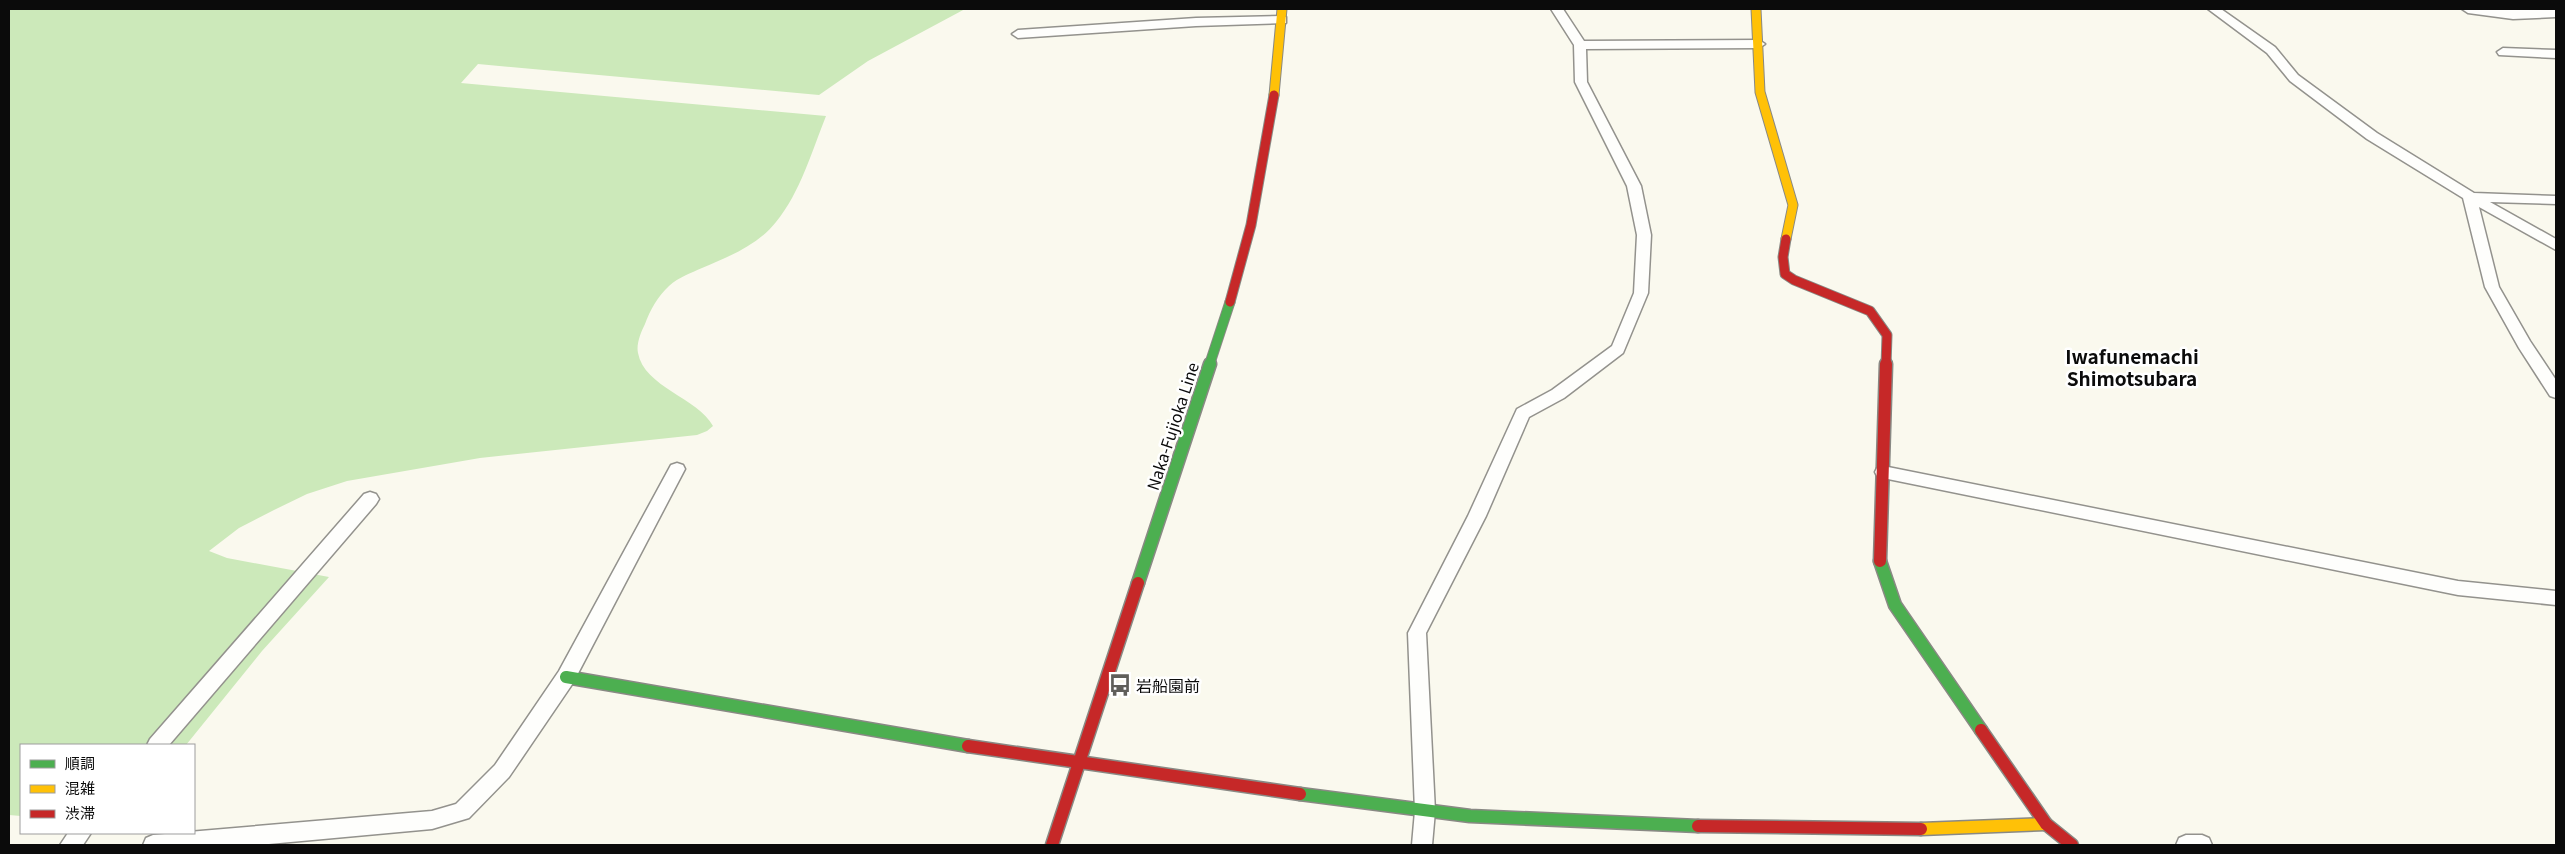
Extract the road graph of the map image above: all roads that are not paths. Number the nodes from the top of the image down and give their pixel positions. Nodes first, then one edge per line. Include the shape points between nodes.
1 (1557, 9) edge
2 (1756, 9) edge
3 (2214, 9) edge
4 (2468, 9) edge
5 (1282, 14) edge
6 (2556, 14) edge
7 (1018, 34) dead end
8 (1759, 44) junction
9 (1580, 45) junction
10 (2503, 52) dead end
11 (2556, 54) edge
12 (2469, 196) junction
13 (2556, 200) edge
14 (2556, 245) edge
15 (2556, 392) edge
16 (677, 469) dead end
17 (1883, 472) junction
18 (370, 499) dead end
19 (2556, 598) edge
20 (566, 676) junction
21 (158, 744) edge
22 (1080, 763) junction
23 (1425, 812) junction
24 (2046, 824) junction
25 (79, 834) edge
26 (70, 845) edge
27 (153, 845) edge
28 (1052, 845) edge
29 (1422, 845) edge
30 (2072, 845) edge
31 (2186, 845) edge
32 (2202, 845) edge

1 - 9 street
2 - 8 street
3 - 12 street via 2271,50 2294,78 2335,110
4 - 6 street via 2513,15
5 - 7 street
5 - 22 street, Naka-Fujioka Line via 1262,180 1242,266
8 - 9 street
8 - 17 street via 1760,92 1793,205 1783,257 1785,274 1870,311 1887,335
9 - 23 street via 1581,82 1634,186 1644,235 1642,294 1618,349 1558,394 1523,413 1477,516 1417,633
10 - 11 street
12 - 13 street
12 - 14 street
12 - 15 street via 2492,287
16 - 20 street
17 - 19 street via 2458,588
17 - 24 street via 1880,563 1895,606
18 - 21 street
20 - 22 street via 852,728
20 - 27 street via 502,771 462,811 432,820
22 - 23 street
22 - 28 street, Naka-Fujioka Line
23 - 24 street via 1811,831 1964,830
23 - 29 street
24 - 30 street
25 - 26 street
31 - 32 street

